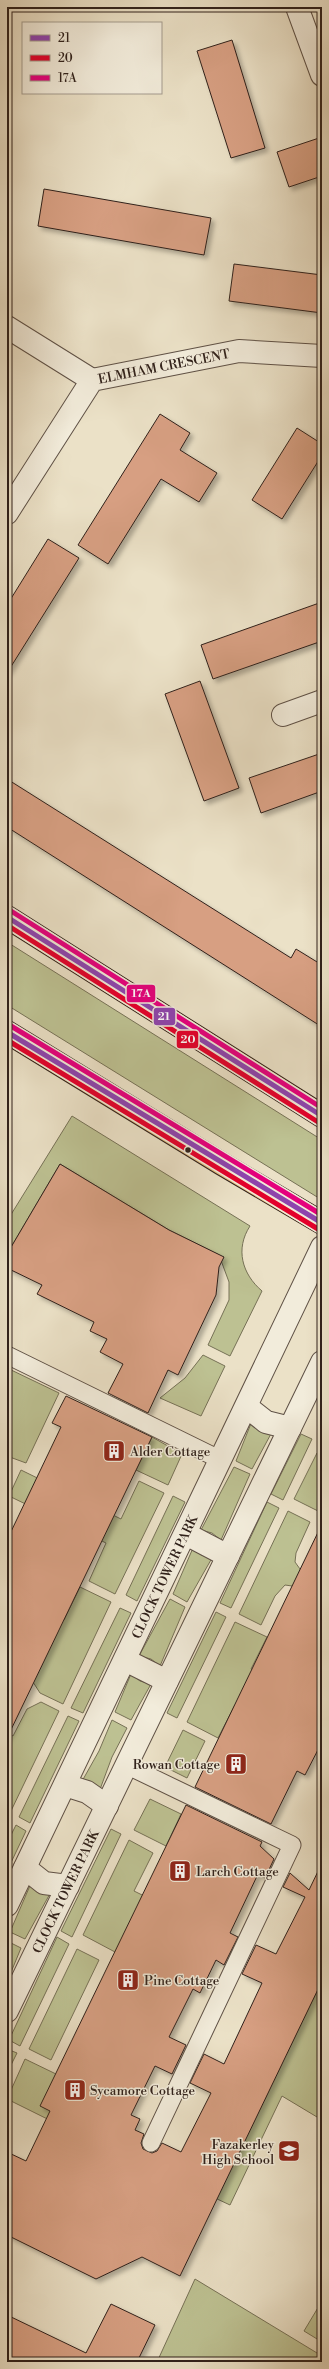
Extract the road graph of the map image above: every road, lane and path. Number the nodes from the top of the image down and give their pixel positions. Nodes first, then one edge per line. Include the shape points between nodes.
1 (296, 7) edge
2 (322, 75) edge
3 (7, 327) edge
4 (322, 356) edge
5 (92, 380) junction
6 (7, 513) edge
7 (322, 700) edge
8 (283, 715) dead end
9 (7, 917) edge
10 (7, 1032) edge
11 (322, 1116) edge
12 (322, 1223) edge
13 (322, 1247) edge
14 (7, 1355) edge
15 (322, 1362) edge
16 (247, 1407) junction
17 (290, 1428) junction
18 (221, 1460) junction
19 (186, 1534) junction
20 (228, 1556) junction
21 (125, 1660) junction
22 (167, 1680) junction
23 (126, 1765) junction
24 (65, 1785) junction
25 (107, 1806) junction
26 (25, 1868) junction
27 (68, 1886) junction
28 (7, 1905) edge
29 (7, 2011) edge
30 (151, 2143) dead end

1 - 2 street
3 - 5 street
4 - 5 street, ELMHAM CRESCENT via 239,351
5 - 6 street, ELMHAM CRESCENT
7 - 8 street
9 - 11 main road
10 - 12 main road
13 - 16 street, CLOCK TOWER PARK
14 - 18 lane
15 - 17 street, CLOCK TOWER PARK
16 - 17 street via 266,1422
16 - 18 street, CLOCK TOWER PARK
17 - 20 street, CLOCK TOWER PARK
18 - 19 street, CLOCK TOWER PARK
19 - 20 street
19 - 21 street, CLOCK TOWER PARK
20 - 22 street, CLOCK TOWER PARK
21 - 22 street
21 - 24 street, CLOCK TOWER PARK
22 - 23 street, CLOCK TOWER PARK
23 - 25 street, CLOCK TOWER PARK
23 - 30 lane via 292,1845
24 - 25 street via 87,1792
24 - 26 street, CLOCK TOWER PARK
25 - 27 street, CLOCK TOWER PARK
26 - 27 street via 44,1883
26 - 28 street, CLOCK TOWER PARK
27 - 29 street, CLOCK TOWER PARK

